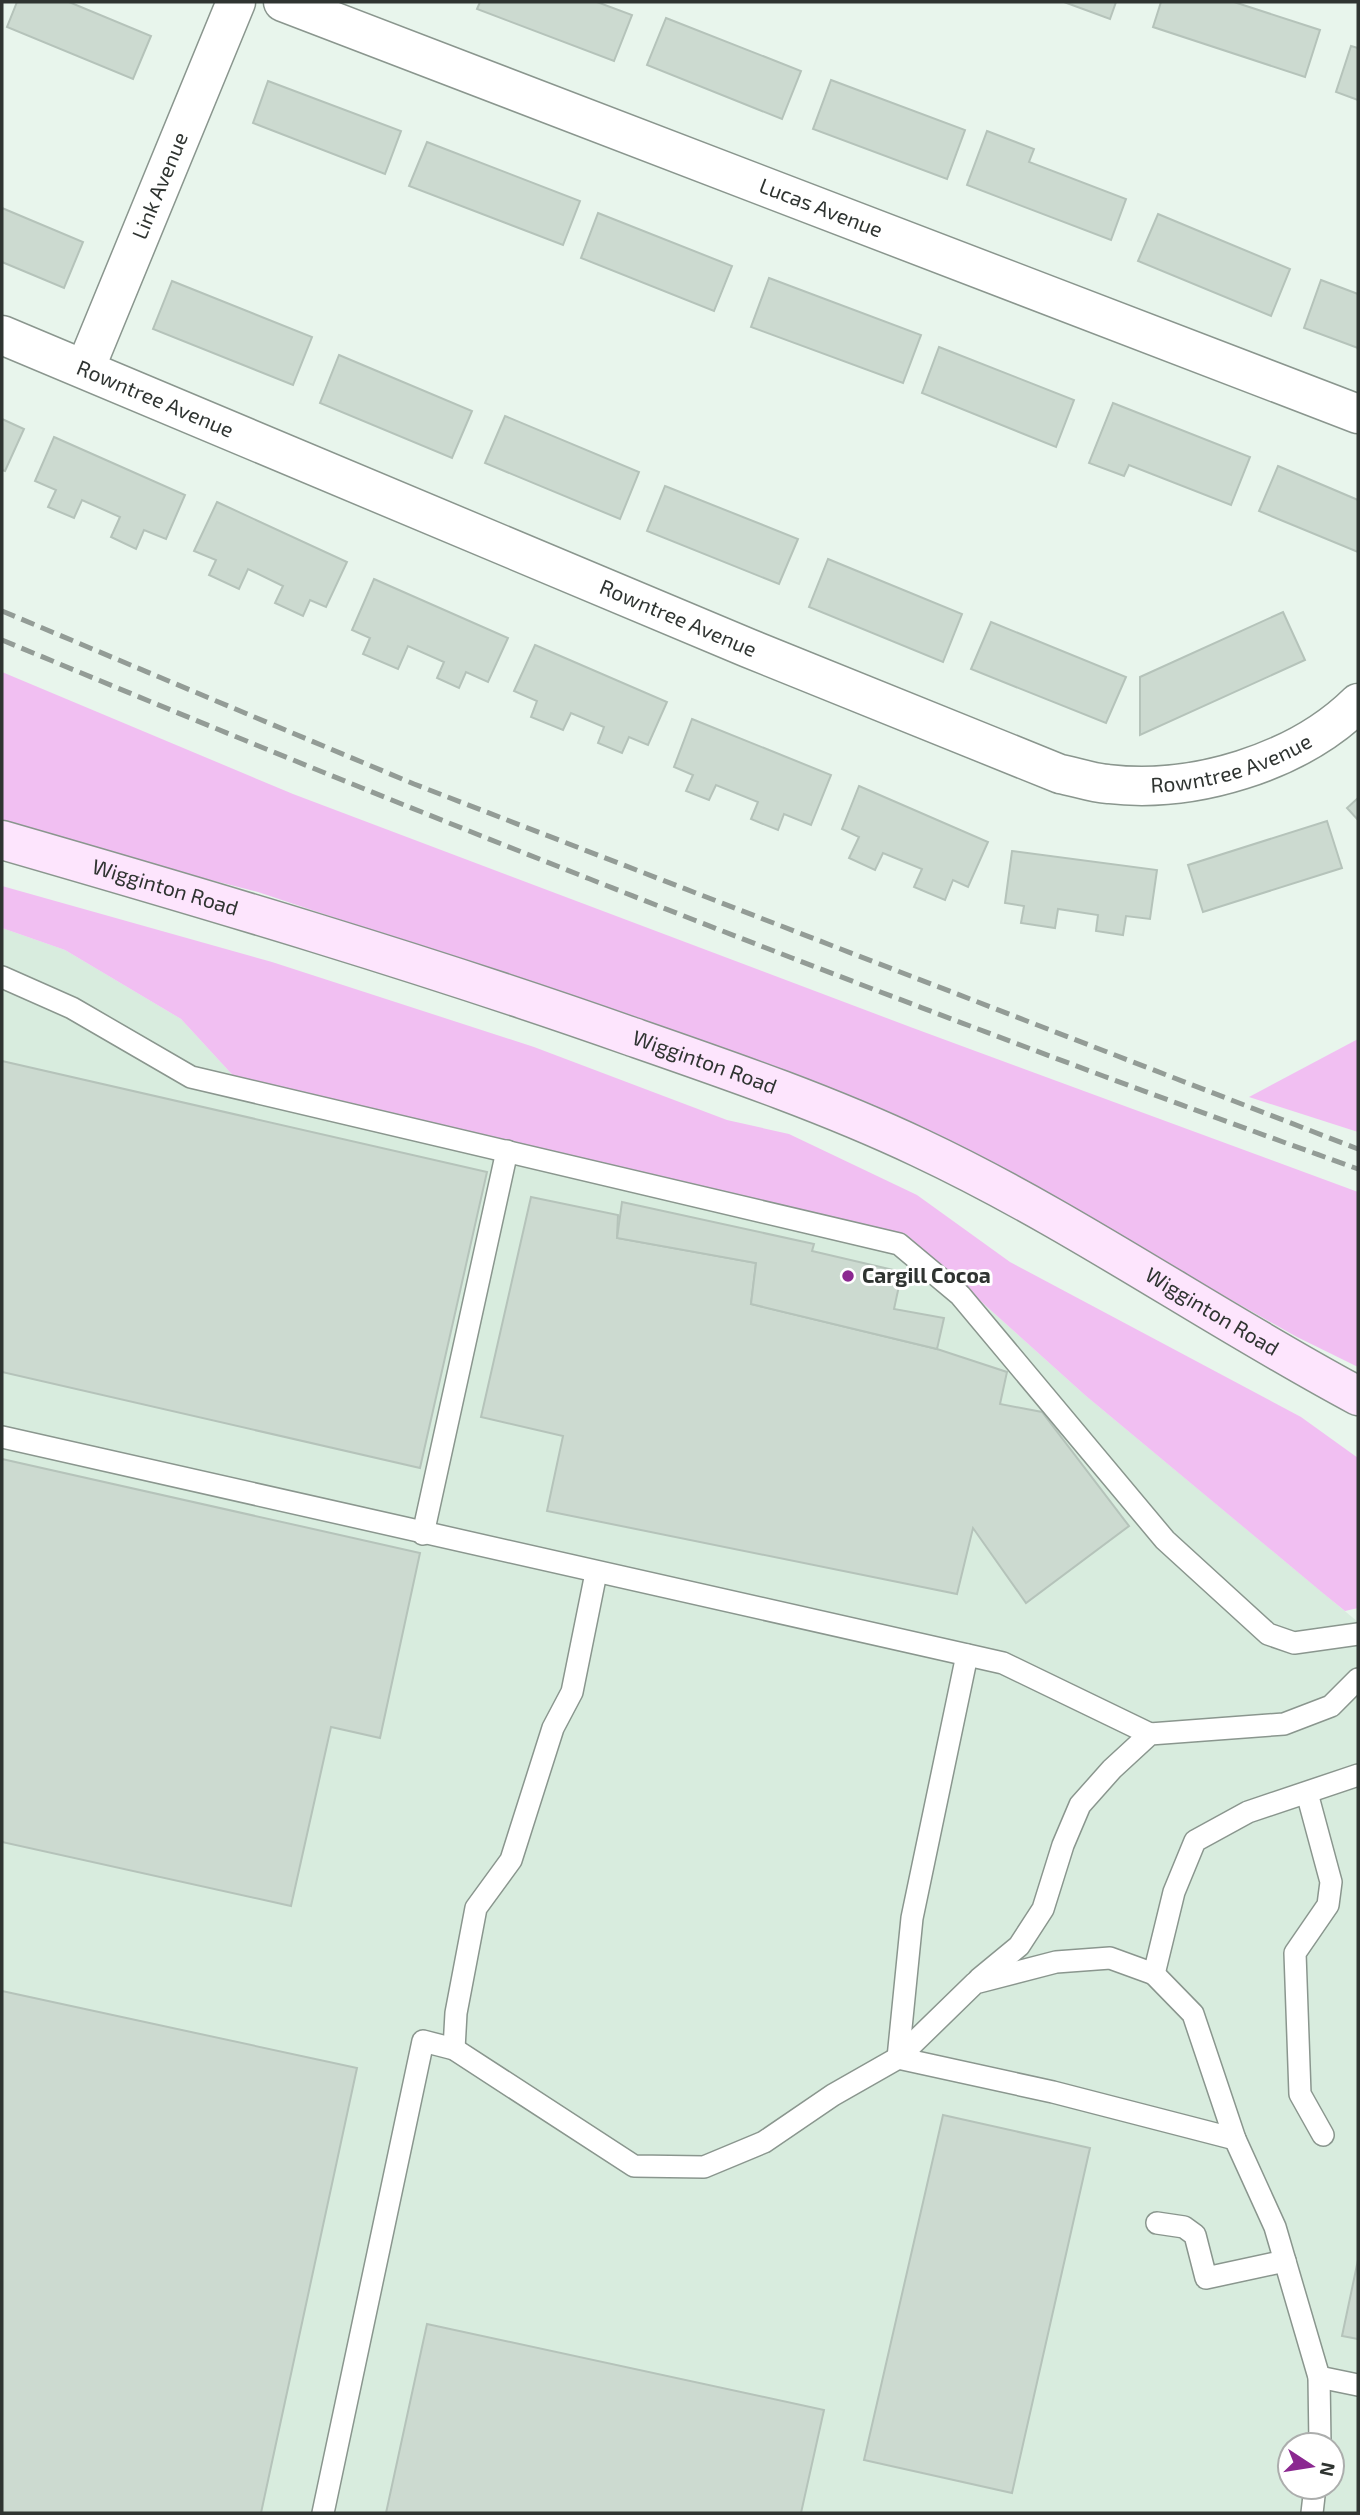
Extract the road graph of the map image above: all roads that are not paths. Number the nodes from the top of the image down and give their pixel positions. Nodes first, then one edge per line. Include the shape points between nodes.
1 (236, 2) edge
2 (283, 2) edge
3 (2, 335) edge
4 (85, 369) junction
5 (1358, 414) edge
6 (1358, 703) edge
7 (2, 840) edge
8 (2, 977) edge
9 (507, 1152) junction
10 (1358, 1396) edge
11 (2, 1437) edge
12 (423, 1534) junction
13 (596, 1573) junction
14 (1358, 1634) edge
15 (967, 1656) junction
16 (1358, 1679) edge
17 (1150, 1734) junction
18 (1358, 1775) edge
19 (1307, 1793) junction
20 (1154, 1974) junction
21 (975, 1983) junction
22 (454, 2049) junction
23 (898, 2058) junction
24 (1323, 2135) dead end
25 (1235, 2139) junction
26 (1157, 2223) dead end
27 (1285, 2261) junction
28 (1319, 2377) junction
29 (1358, 2385) edge
30 (1320, 2431) edge
31 (323, 2513) edge

1 - 4 street, Link Avenue
2 - 5 street, Lucas Avenue
3 - 4 street, Rowntree Avenue
4 - 6 street, Rowntree Avenue via 1060,774 1108,785 1206,778 1278,755
7 - 10 main road, Wigginton Road via 275,919 546,1006 746,1077 919,1147 1088,1235
8 - 9 lane via 72,1008 191,1077
9 - 12 lane
9 - 14 lane via 900,1244 960,1295 1165,1540 1268,1634 1294,1643
11 - 12 lane
12 - 13 lane
13 - 15 lane
13 - 22 lane via 572,1692 553,1728 511,1860 476,1908 456,2013
15 - 17 lane via 1003,1663
15 - 23 lane via 912,1918
16 - 17 lane via 1331,1706 1284,1724
17 - 21 lane via 1080,1805 1043,1909 1019,1946
18 - 19 lane
19 - 20 lane via 1248,1812 1195,1841 1174,1892
19 - 24 lane via 1331,1882 1328,1905 1295,1953 1300,2094
20 - 21 lane via 1110,1958 1056,1962
20 - 25 lane via 1193,2014
21 - 23 lane
22 - 23 lane via 542,2109 634,2166 643,2167 704,2167 764,2142
22 - 31 lane via 423,2041
23 - 25 lane
25 - 27 lane via 1275,2227
26 - 27 lane via 1184,2227 1195,2235 1206,2278
27 - 28 lane
28 - 29 lane
28 - 30 lane

